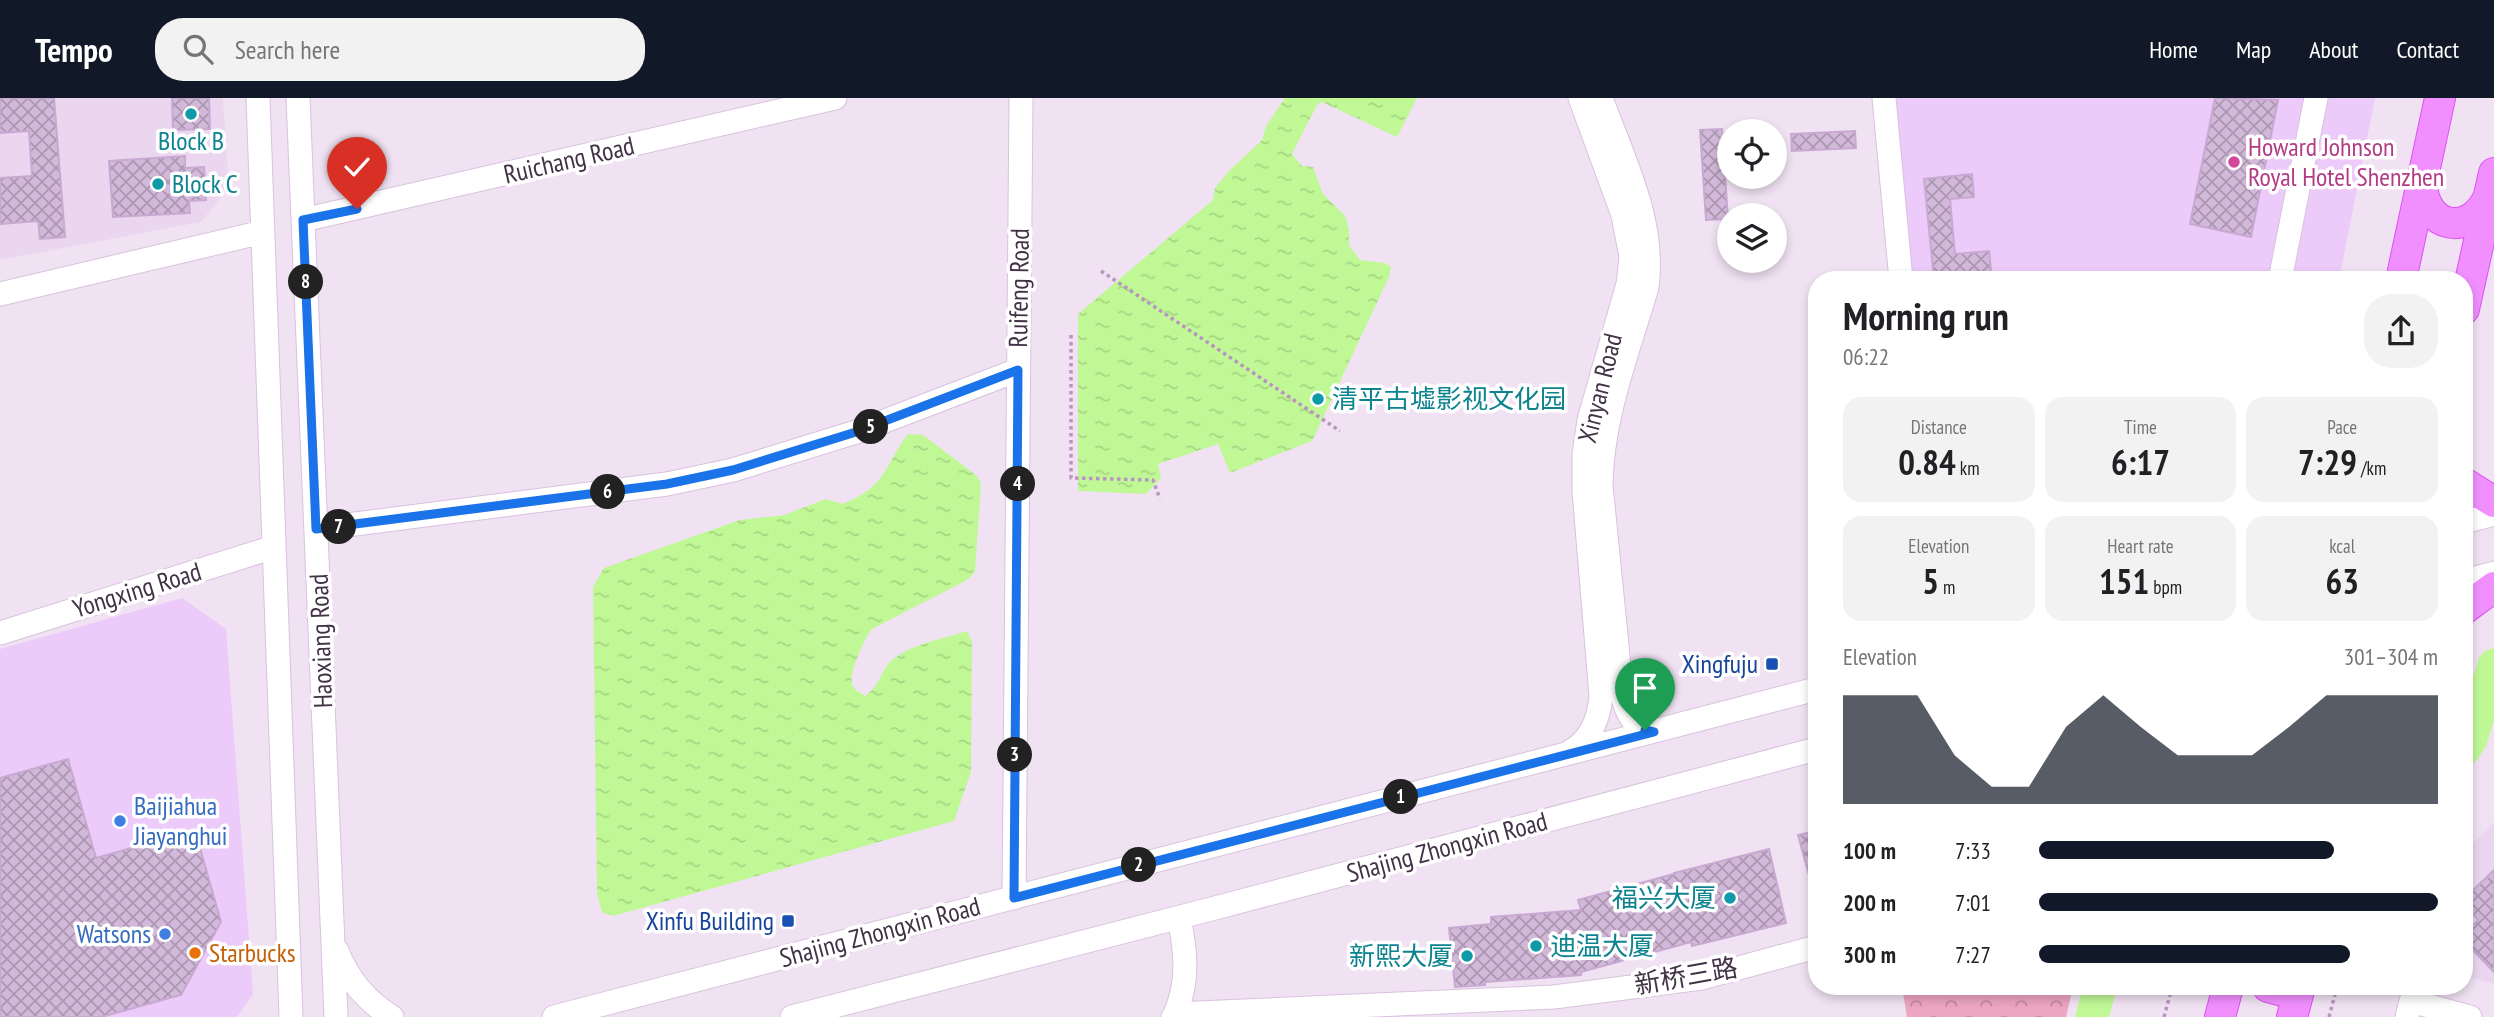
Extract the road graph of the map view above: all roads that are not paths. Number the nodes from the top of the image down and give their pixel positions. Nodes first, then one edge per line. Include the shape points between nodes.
1 (258, 98) edge
2 (298, 98) edge
3 (835, 98) edge
4 (1021, 98) edge
5 (1580, 98) edge
6 (1601, 98) edge
7 (1884, 98) edge
8 (2316, 98) edge
9 (2440, 98) edge
10 (2422, 184) junction
11 (2491, 184) edge
12 (303, 220) junction
13 (263, 232) junction
14 (1900, 271) edge
15 (2282, 271) edge
16 (2403, 271) edge
17 (2472, 271) edge
18 (0, 294) edge
19 (1018, 370) junction
20 (2473, 489) edge
21 (2494, 502) edge
22 (2494, 514) edge
23 (2473, 520) edge
24 (316, 529) junction
25 (274, 547) junction
26 (2494, 573) edge
27 (2473, 579) edge
28 (2494, 587) edge
29 (2473, 602) edge
30 (0, 633) edge
31 (1808, 691) edge
32 (1654, 732) junction
33 (1808, 750) edge
34 (1562, 755) junction
35 (1014, 898) junction
36 (1179, 918) junction
37 (333, 941) junction
38 (1808, 949) edge
39 (2226, 995) edge
40 (2409, 1009) edge
41 (289, 1012) edge
42 (1174, 1016) edge
43 (336, 1017) edge
44 (392, 1017) edge
45 (554, 1017) edge
46 (792, 1017) edge
47 (2220, 1017) edge
48 (2470, 1017) edge

1 - 13 street, Haoxiang Road
2 - 12 street, Haoxiang Road
3 - 12 street, Ruichang Road
4 - 19 street, Ruifeng Road
5 - 34 street, Xinyan Road via 1623,215 1631,257 1584,454 1600,709 1583,741
6 - 32 street, Xinyan Road via 1648,238 1647,287 1605,429 1601,485 1622,695 1638,727
7 - 14 street
8 - 15 street
9 - 10 main road
10 - 11 main road via 2422,197 2434,216 2456,224 2477,215
10 - 16 main road
11 - 17 main road
12 - 24 street, Haoxiang Road
13 - 18 street
13 - 25 street, Haoxiang Road
19 - 24 street via 856,432 733,470 654,486
19 - 35 street, Ruifeng Road
20 - 21 main road
22 - 23 street
24 - 37 street, Haoxiang Road
25 - 30 street, Yongxing Road
25 - 41 street, Haoxiang Road
26 - 27 street
28 - 29 main road
31 - 32 street, Shajing Zhongxin Road
32 - 34 street, Shajing Zhongxin Road
33 - 36 street, Shajing Zhongxin Road
34 - 35 street, Shajing Zhongxin Road
35 - 45 street, Shajing Zhongxin Road
36 - 42 street via 1186,952 1185,982
36 - 46 street, Shajing Zhongxin Road
37 - 43 street, Haoxiang Road
37 - 44 street via 352,980
38 - 42 street, 新桥三路 via 1702,978 1554,997
39 - 47 main road
40 - 48 street

